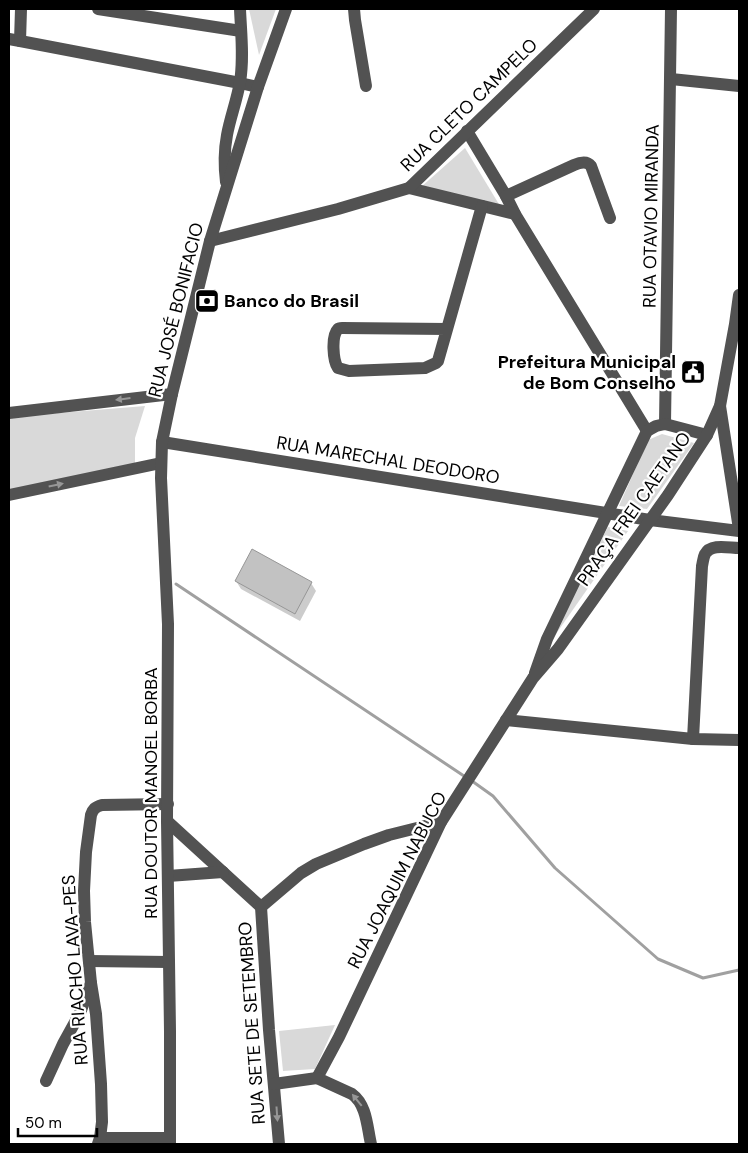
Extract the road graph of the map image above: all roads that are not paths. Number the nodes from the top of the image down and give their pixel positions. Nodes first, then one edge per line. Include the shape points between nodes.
1 (21, 9) edge
2 (98, 9) edge
3 (240, 9) edge
4 (286, 9) edge
5 (354, 9) edge
6 (594, 9) edge
7 (671, 9) edge
8 (241, 31) junction
9 (14, 40) edge
10 (671, 79) junction
11 (240, 83) junction
12 (366, 86) dead end
13 (739, 86) edge
14 (258, 87) junction
15 (467, 131) junction
16 (227, 188) junction
17 (409, 188) junction
18 (506, 196) junction
19 (482, 206) junction
20 (515, 214) junction
21 (610, 218) dead end
22 (210, 241) junction
23 (739, 295) edge
24 (737, 324) edge
25 (447, 329) junction
26 (172, 394) junction
27 (720, 406) junction
28 (9, 413) edge
29 (665, 424) junction
30 (647, 431) junction
31 (707, 435) junction
32 (162, 442) junction
33 (161, 463) junction
34 (9, 495) edge
35 (608, 513) junction
36 (650, 520) junction
37 (739, 530) edge
38 (739, 548) edge
39 (533, 678) junction
40 (506, 720) junction
41 (693, 739) junction
42 (739, 740) edge
43 (168, 804) junction
44 (444, 817) junction
45 (167, 821) junction
46 (223, 872) junction
47 (168, 876) junction
48 (261, 907) junction
49 (89, 962) junction
50 (169, 962) junction
51 (91, 984) junction
52 (317, 1078) junction
53 (46, 1081) dead end
54 (274, 1084) junction
55 (99, 1141) edge
56 (170, 1141) edge
57 (279, 1144) edge
58 (370, 1144) edge

1 - 9 street
2 - 8 street
3 - 8 street, RUA JOSÉ BONIFACIO
4 - 14 street, RUA JOSÉ BONIFACIO
5 - 12 street
6 - 15 street, RUA CLETO CAMPELO
7 - 10 street, RUA OTAVIO MIRANDA
8 - 11 street, RUA JOSÉ BONIFACIO
9 - 11 street
10 - 13 street
10 - 29 street, RUA OTAVIO MIRANDA
11 - 14 street
11 - 16 street, RUA JOSÉ BONIFACIO via 226,136
14 - 16 street, RUA JOSÉ BONIFACIO
15 - 17 street, RUA CLETO CAMPELO
15 - 18 street
16 - 22 street, RUA JOSÉ BONIFACIO
17 - 19 street
17 - 22 street, RUA CLETO CAMPELO
18 - 20 street
18 - 21 street via 574,164 586,162 592,166
19 - 20 street
19 - 25 street
20 - 30 street
22 - 26 street, RUA JOSÉ BONIFACIO
23 - 24 street
24 - 27 street
25 - 25 street via 438,361 430,367 349,371 338,368 335,362 335,334 342,328
26 -> 28 street
26 - 32 street, RUA JOSÉ BONIFACIO
27 - 31 street
27 - 37 street
29 - 30 street, PRAÇA FREI CAETANO
29 - 31 street, PRAÇA FREI CAETANO
30 - 35 street, PRAÇA FREI CAETANO
31 - 36 street, PRAÇA FREI CAETANO
32 - 33 street, RUA DOUTOR MANOEL BORBA
32 - 35 street, RUA MARECHAL DEODORO
34 -> 33 street
33 - 43 street, RUA DOUTOR MANOEL BORBA via 168,624
35 - 36 street, RUA MARECHAL DEODORO
35 - 39 street, PRAÇA FREI CAETANO via 547,639
36 - 37 street, RUA MARECHAL DEODORO
36 - 39 street, PRAÇA FREI CAETANO
38 - 41 street via 710,549 702,566
39 - 40 street, RUA JOAQUIM NABUCO
40 - 41 street
40 - 44 street, RUA JOAQUIM NABUCO
41 - 42 street
43 - 45 street, RUA DOUTOR MANOEL BORBA
43 - 49 street, RUA RIACHO LAVA-PES via 102,805 93,810 84,891
44 - 48 street via 316,864
44 - 52 street, RUA JOAQUIM NABUCO
45 - 46 street, RUA SETE DE SETEMBRO
45 - 47 street, RUA DOUTOR MANOEL BORBA
46 - 47 street
46 - 48 street, RUA SETE DE SETEMBRO
47 - 50 street, RUA DOUTOR MANOEL BORBA
48 - 54 street, RUA SETE DE SETEMBRO
49 - 50 street
49 - 51 street, RUA RIACHO LAVA-PES
50 - 56 street, RUA DOUTOR MANOEL BORBA
51 - 53 street
51 - 55 street, RUA RIACHO LAVA-PES via 101,1084
52 - 54 street
58 -> 52 street via 364,1109 357,1098
54 -> 57 street, RUA SETE DE SETEMBRO
55 - 56 street

